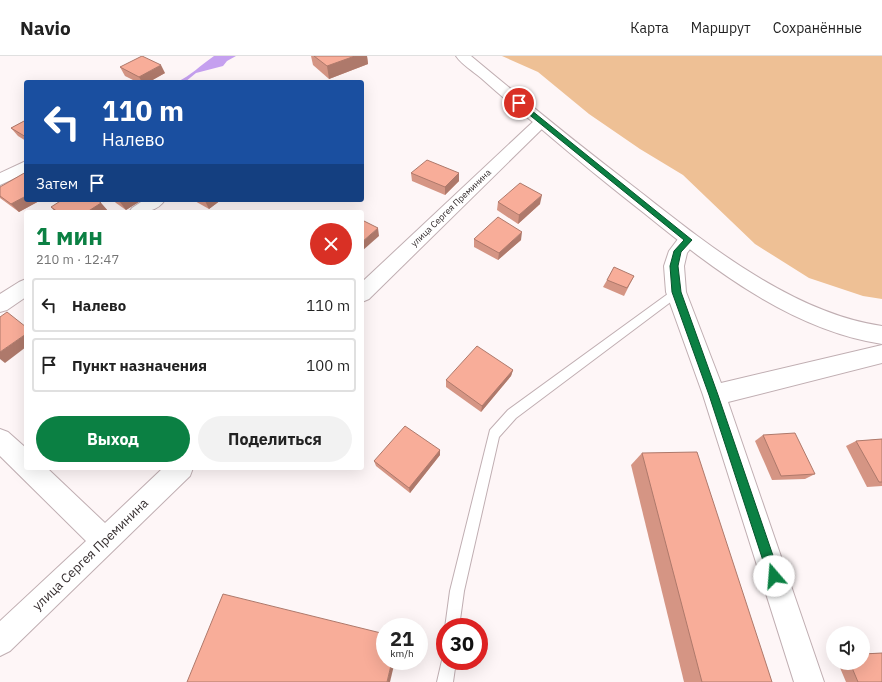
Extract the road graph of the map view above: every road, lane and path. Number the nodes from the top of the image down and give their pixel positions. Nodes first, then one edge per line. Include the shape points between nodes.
1 (462, 56) edge
2 (541, 122) junction
3 (24, 167) edge
4 (0, 180) edge
5 (153, 202) edge
6 (141, 210) edge
7 (688, 240) junction
8 (24, 288) edge
9 (364, 292) edge
10 (676, 292) junction
11 (0, 304) edge
12 (882, 335) edge
13 (882, 354) edge
14 (714, 395) junction
15 (0, 440) edge
16 (24, 463) edge
17 (31, 470) edge
18 (179, 470) edge
19 (105, 541) junction
20 (453, 618) edge
21 (0, 641) edge
22 (447, 670) edge
23 (445, 682) edge
24 (809, 682) edge

1 - 2 street
2 - 7 street
2 - 9 street, улица Сергея Преминина
3 - 4 street
5 - 6 street
7 - 10 street via 678,251 674,266
7 - 12 street via 746,280 787,303 835,324
8 - 11 street
10 - 14 street
10 - 20 lane via 512,414 494,434 457,591
13 - 14 street
14 - 24 street
15 - 16 street
17 - 19 street
18 - 19 street, улица Сергея Преминина
19 - 21 street, улица Сергея Преминина
22 - 23 lane

